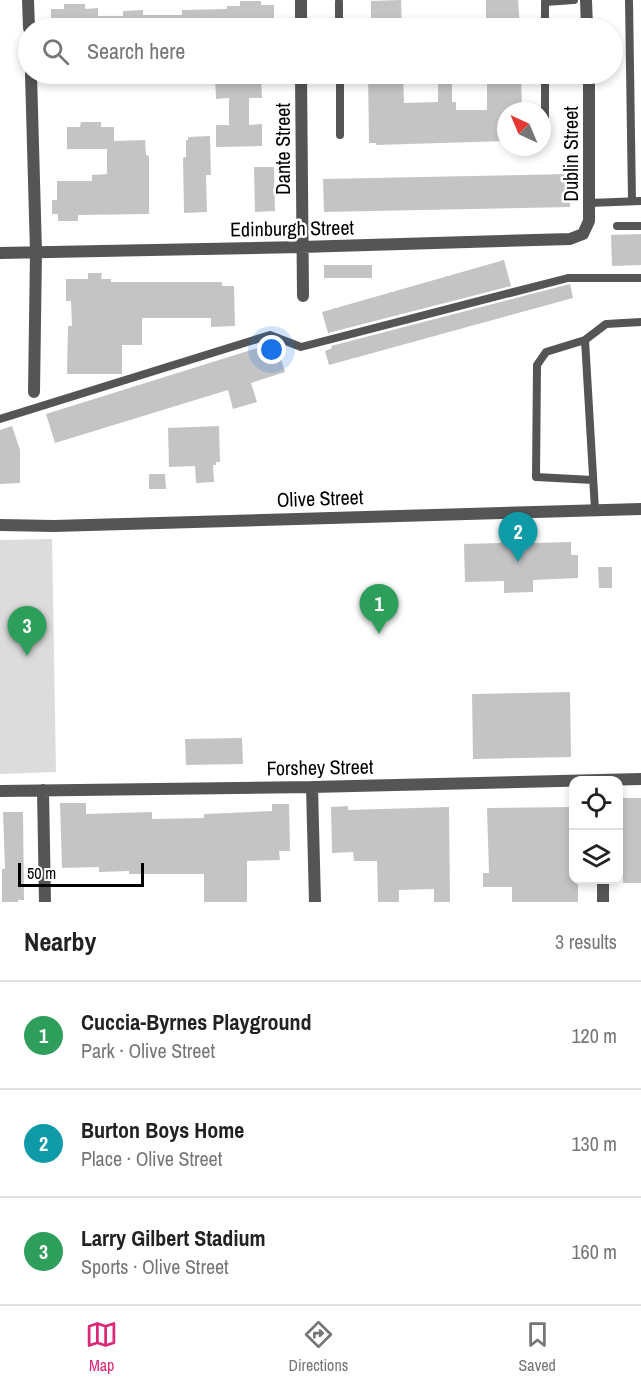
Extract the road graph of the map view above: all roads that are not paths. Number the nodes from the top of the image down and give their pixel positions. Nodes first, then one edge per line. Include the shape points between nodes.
1 (28, 0) edge
2 (301, 0) edge
3 (574, 0) edge
4 (586, 0) edge
5 (629, 0) edge
6 (339, 2) dead end
7 (29, 18) edge
8 (301, 18) edge
9 (339, 18) edge
10 (545, 18) edge
11 (587, 18) edge
12 (31, 84) edge
13 (301, 84) edge
14 (340, 84) edge
15 (545, 84) edge
16 (589, 84) edge
17 (545, 102) edge
18 (340, 135) dead end
19 (636, 201) edge
20 (590, 203) junction
21 (617, 226) dead end
22 (641, 226) edge
23 (583, 234) joint
24 (302, 247) junction
25 (36, 252) junction
26 (0, 253) edge
27 (641, 278) edge
28 (303, 296) dead end
29 (641, 322) edge
30 (585, 340) junction
31 (34, 392) dead end
32 (0, 419) edge
33 (593, 480) junction
34 (641, 509) edge
35 (595, 510) junction
36 (0, 525) edge
37 (623, 779) edge
38 (641, 779) edge
39 (569, 781) edge
40 (312, 787) junction
41 (43, 790) junction
42 (0, 791) edge
43 (603, 884) edge
44 (45, 902) edge
45 (315, 902) edge
46 (603, 902) edge

1 - 7 street
2 - 8 street
3 - 10 lane via 545,2
4 - 11 street
5 - 19 lane
6 - 9 lane
12 - 25 street
13 - 24 street, Dante Street
14 - 18 lane
15 - 17 lane
16 - 20 street, Dublin Street
19 - 20 lane
20 - 23 street, Dublin Street
21 - 22 lane
23 - 24 street, Edinburgh Street via 570,239
24 - 25 street, Edinburgh Street
24 - 28 street, Dante Street
25 - 26 street, Edinburgh Street
25 - 31 street
27 - 32 lane via 568,278 301,347 270,335
29 - 30 lane via 606,324
30 - 33 lane
30 - 33 lane via 546,352 537,365 536,477
33 - 35 lane
34 - 35 street, Olive Street
35 - 36 street, Olive Street
37 - 38 street, Forshey Street
39 - 40 street, Forshey Street
40 - 41 street, Forshey Street
40 - 45 street
41 - 42 street, Forshey Street
41 - 44 street
43 - 46 street

